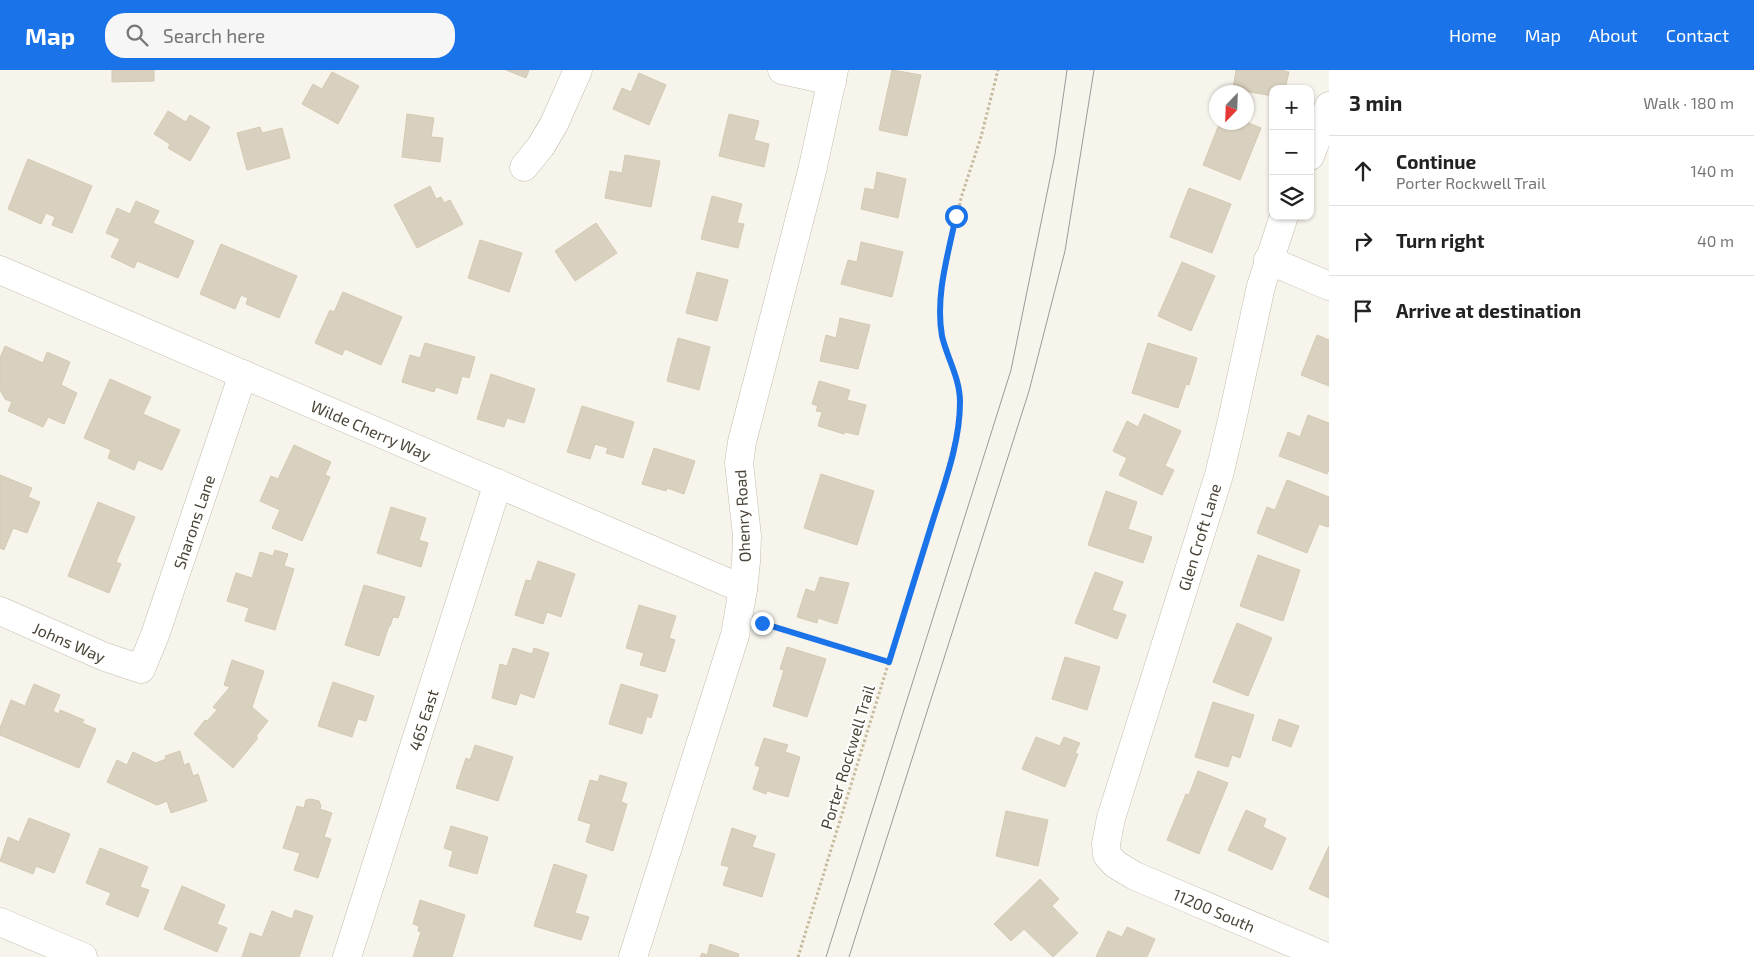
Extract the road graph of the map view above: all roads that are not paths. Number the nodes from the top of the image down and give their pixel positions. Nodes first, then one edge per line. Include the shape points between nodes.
1 (578, 70) edge
2 (782, 70) edge
3 (833, 76) edge
4 (1329, 106) edge
5 (1314, 145) edge
6 (524, 167) dead end
7 (1283, 220) edge
8 (1268, 260) junction
9 (0, 270) edge
10 (1329, 286) edge
11 (243, 374) junction
12 (498, 483) junction
13 (744, 589) junction
14 (0, 611) edge
15 (141, 669) joint
16 (1106, 855) joint
17 (0, 922) edge
18 (82, 957) edge
19 (347, 957) edge
20 (633, 957) edge
21 (1326, 957) edge

1 - 6 street via 554,124
2 - 3 street
3 - 13 street, Ohenry Road via 812,172 742,442 739,463 747,536
4 - 5 street
7 - 8 street, Glen Croft Lane
8 - 10 street
8 - 16 street, Glen Croft Lane via 1219,475 1111,818
9 - 11 street, Wilde Cherry Way
11 - 12 street, Wilde Cherry Way
11 - 15 street, Sharons Lane
12 - 13 street, Wilde Cherry Way
12 - 19 street, 465 East
13 - 20 street, Ohenry Road via 729,656
14 - 15 street, Johns Way via 105,657
16 - 21 street, 11200 South via 1134,876
17 - 18 street

